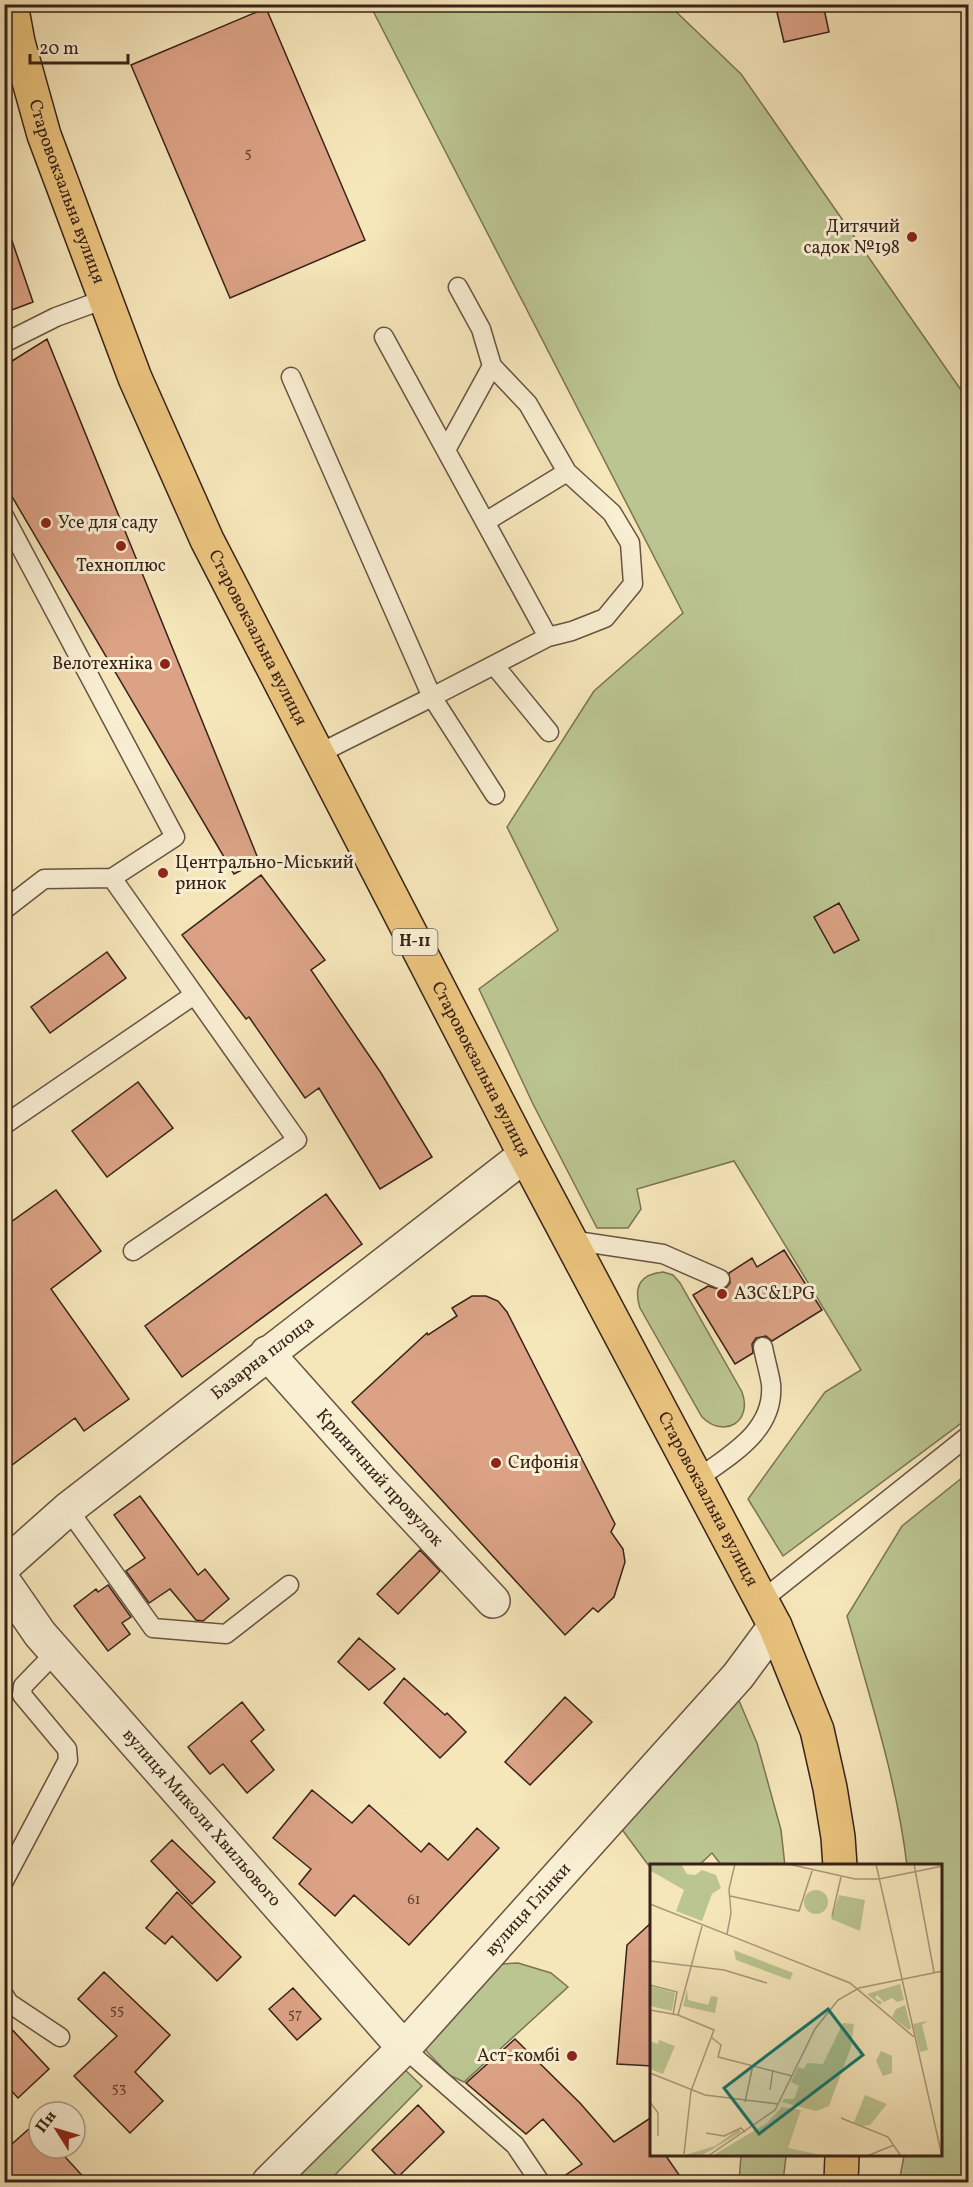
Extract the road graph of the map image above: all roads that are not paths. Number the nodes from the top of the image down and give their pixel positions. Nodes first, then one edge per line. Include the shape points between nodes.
1 (11, 4) edge
2 (458, 287) dead end
3 (105, 299) junction
4 (384, 337) dead end
5 (4, 343) edge
6 (492, 366) junction
7 (291, 377) dead end
8 (446, 450) junction
9 (567, 472) junction
10 (4, 516) edge
11 (485, 522) junction
12 (548, 637) junction
13 (494, 665) junction
14 (432, 697) junction
15 (549, 732) dead end
16 (318, 754) junction
17 (495, 795) dead end
18 (112, 878) junction
19 (4, 910) edge
20 (194, 995) junction
21 (4, 1125) edge
22 (525, 1155) junction
23 (570, 1240) junction
24 (134, 1251) dead end
25 (720, 1279) dead end
26 (763, 1347) dead end
27 (267, 1353) junction
28 (969, 1436) edge
29 (697, 1479) junction
30 (68, 1509) junction
31 (4, 1566) edge
32 (4, 1582) edge
33 (289, 1585) dead end
34 (493, 1601) dead end
35 (768, 1614) junction
36 (56, 1652) junction
37 (840, 1864) edge
38 (4, 1881) edge
39 (4, 1995) edge
40 (60, 2037) dead end
41 (404, 2048) junction
42 (842, 2157) edge
43 (269, 2182) edge
44 (540, 2182) edge
45 (841, 2182) edge

1 - 3 main road, Старовокзальна вулиця / Н-11 via 44,135
2 - 6 lane via 481,329
3 - 5 lane via 56,317
3 - 16 main road, Старовокзальна вулиця / Н-11 via 135,378 207,540
4 - 8 lane
6 - 8 lane
6 - 9 lane via 528,404
7 - 14 lane
8 - 11 lane
9 - 11 lane
9 - 12 lane via 612,513 630,543 633,584 605,618
10 - 18 lane via 175,837
11 - 12 lane
12 - 13 lane
13 - 14 lane
13 - 15 lane
14 - 16 lane
14 - 17 lane
16 - 22 main road, Старовокзальна вулиця / Н-11
18 - 19 lane via 44,879
18 - 20 lane
20 - 21 lane
20 - 24 lane via 297,1140
22 - 23 main road, Старовокзальна вулиця / Н-11
22 - 27 street, Базарна площа
23 - 25 lane via 663,1254
23 - 29 main road, Старовокзальна вулиця / Н-11
26 - 29 lane via 771,1385 768,1414 749,1441
27 - 30 street, Базарна площа
27 - 34 street, Криничний провулок
28 - 35 lane
29 - 35 main road, Старовокзальна вулиця / Н-11
30 - 31 street, Базарна площа
30 - 33 lane via 153,1628 226,1634
32 - 36 street, вулиця Миколи Хвильового
35 - 37 main road, Старовокзальна вулиця / Н-11 via 817,1730 830,1788
35 - 41 street, вулиця Глінки via 738,1676
36 - 38 lane via 23,1686 22,1695 66,1749 68,1760
36 - 41 street, вулиця Миколи Хвильового
39 - 40 lane via 9,2004
41 - 43 street, вулиця Глінки
41 - 44 lane via 516,2145
42 - 45 main road

